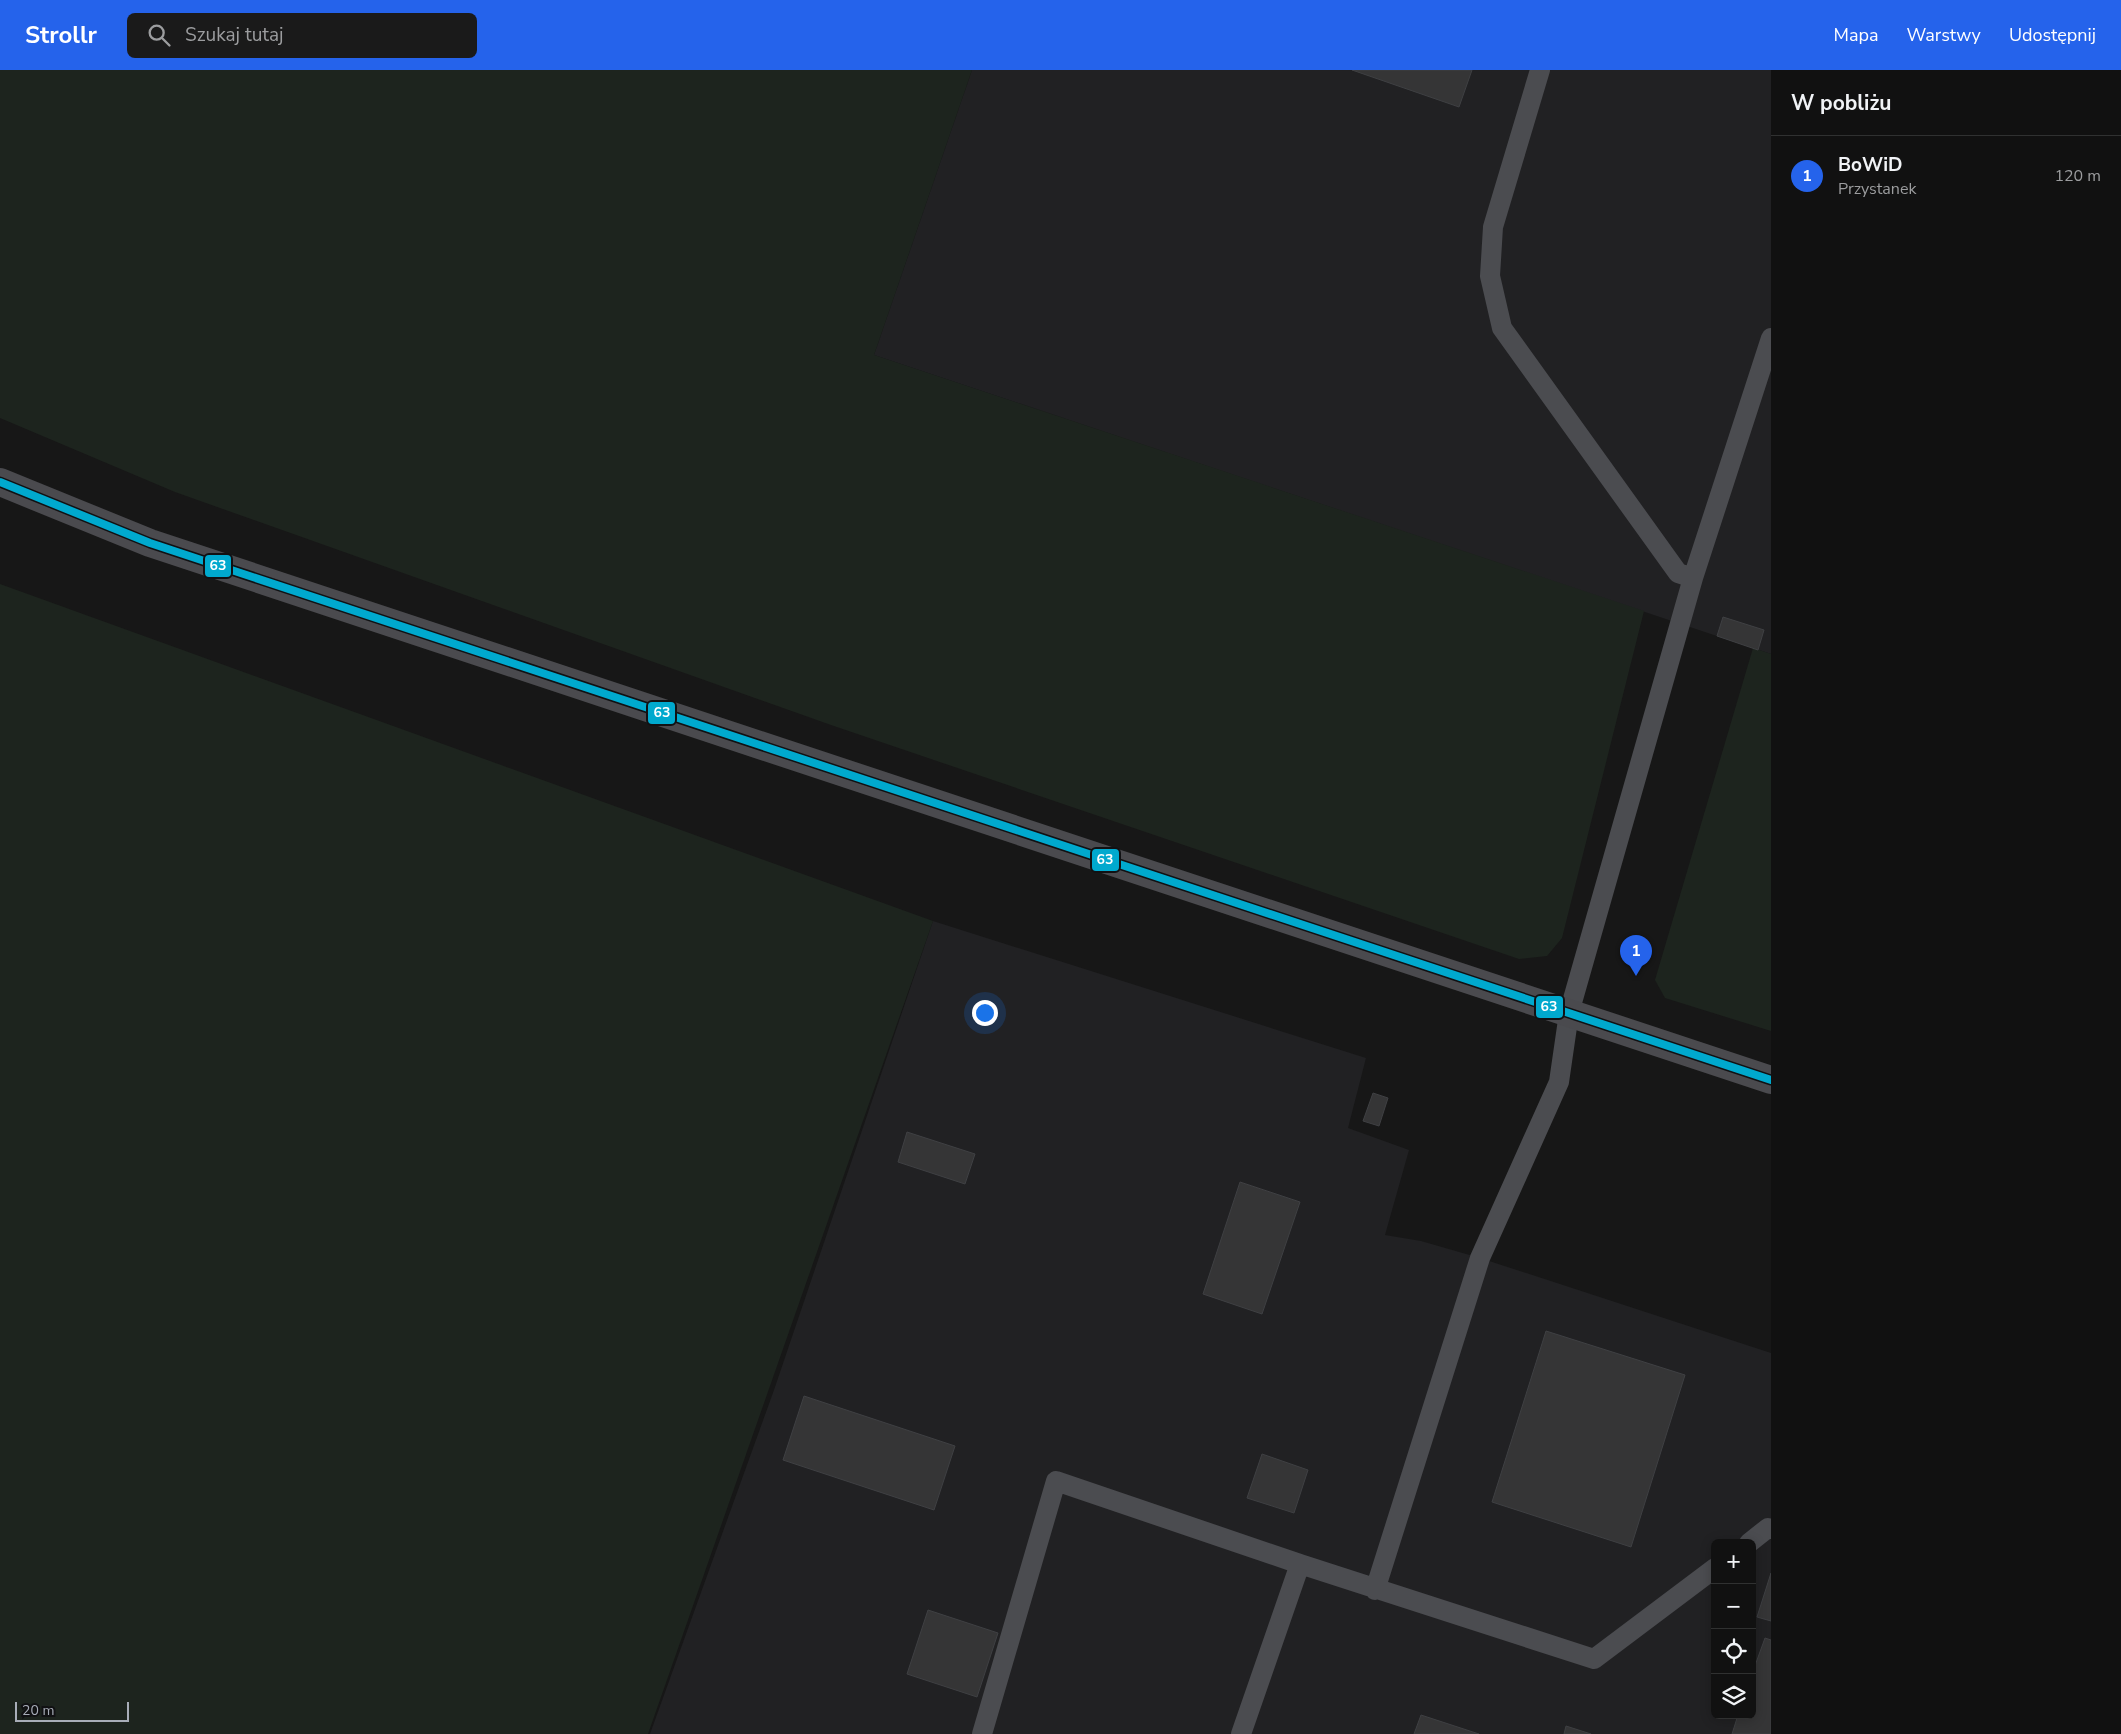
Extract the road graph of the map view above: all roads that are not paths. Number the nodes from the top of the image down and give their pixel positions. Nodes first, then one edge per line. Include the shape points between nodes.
1 (1540, 70) edge
2 (1771, 338) edge
3 (0, 482) edge
4 (1693, 578) junction
5 (1569, 1013) junction
6 (1771, 1080) edge
7 (1771, 1529) edge
8 (1754, 1539) edge
9 (1300, 1564) junction
10 (1711, 1571) edge
11 (1375, 1590) junction
12 (982, 1734) edge
13 (1241, 1734) edge

1 - 4 lane via 1493,227 1490,276 1502,328 1678,573
2 - 4 lane
3 - 5 main road via 150,543
4 - 5 lane
5 - 6 main road
5 - 11 lane via 1560,1082 1480,1258
7 - 8 lane
9 - 11 lane
9 - 12 lane via 1056,1481
9 - 13 lane
10 - 11 lane via 1594,1659

